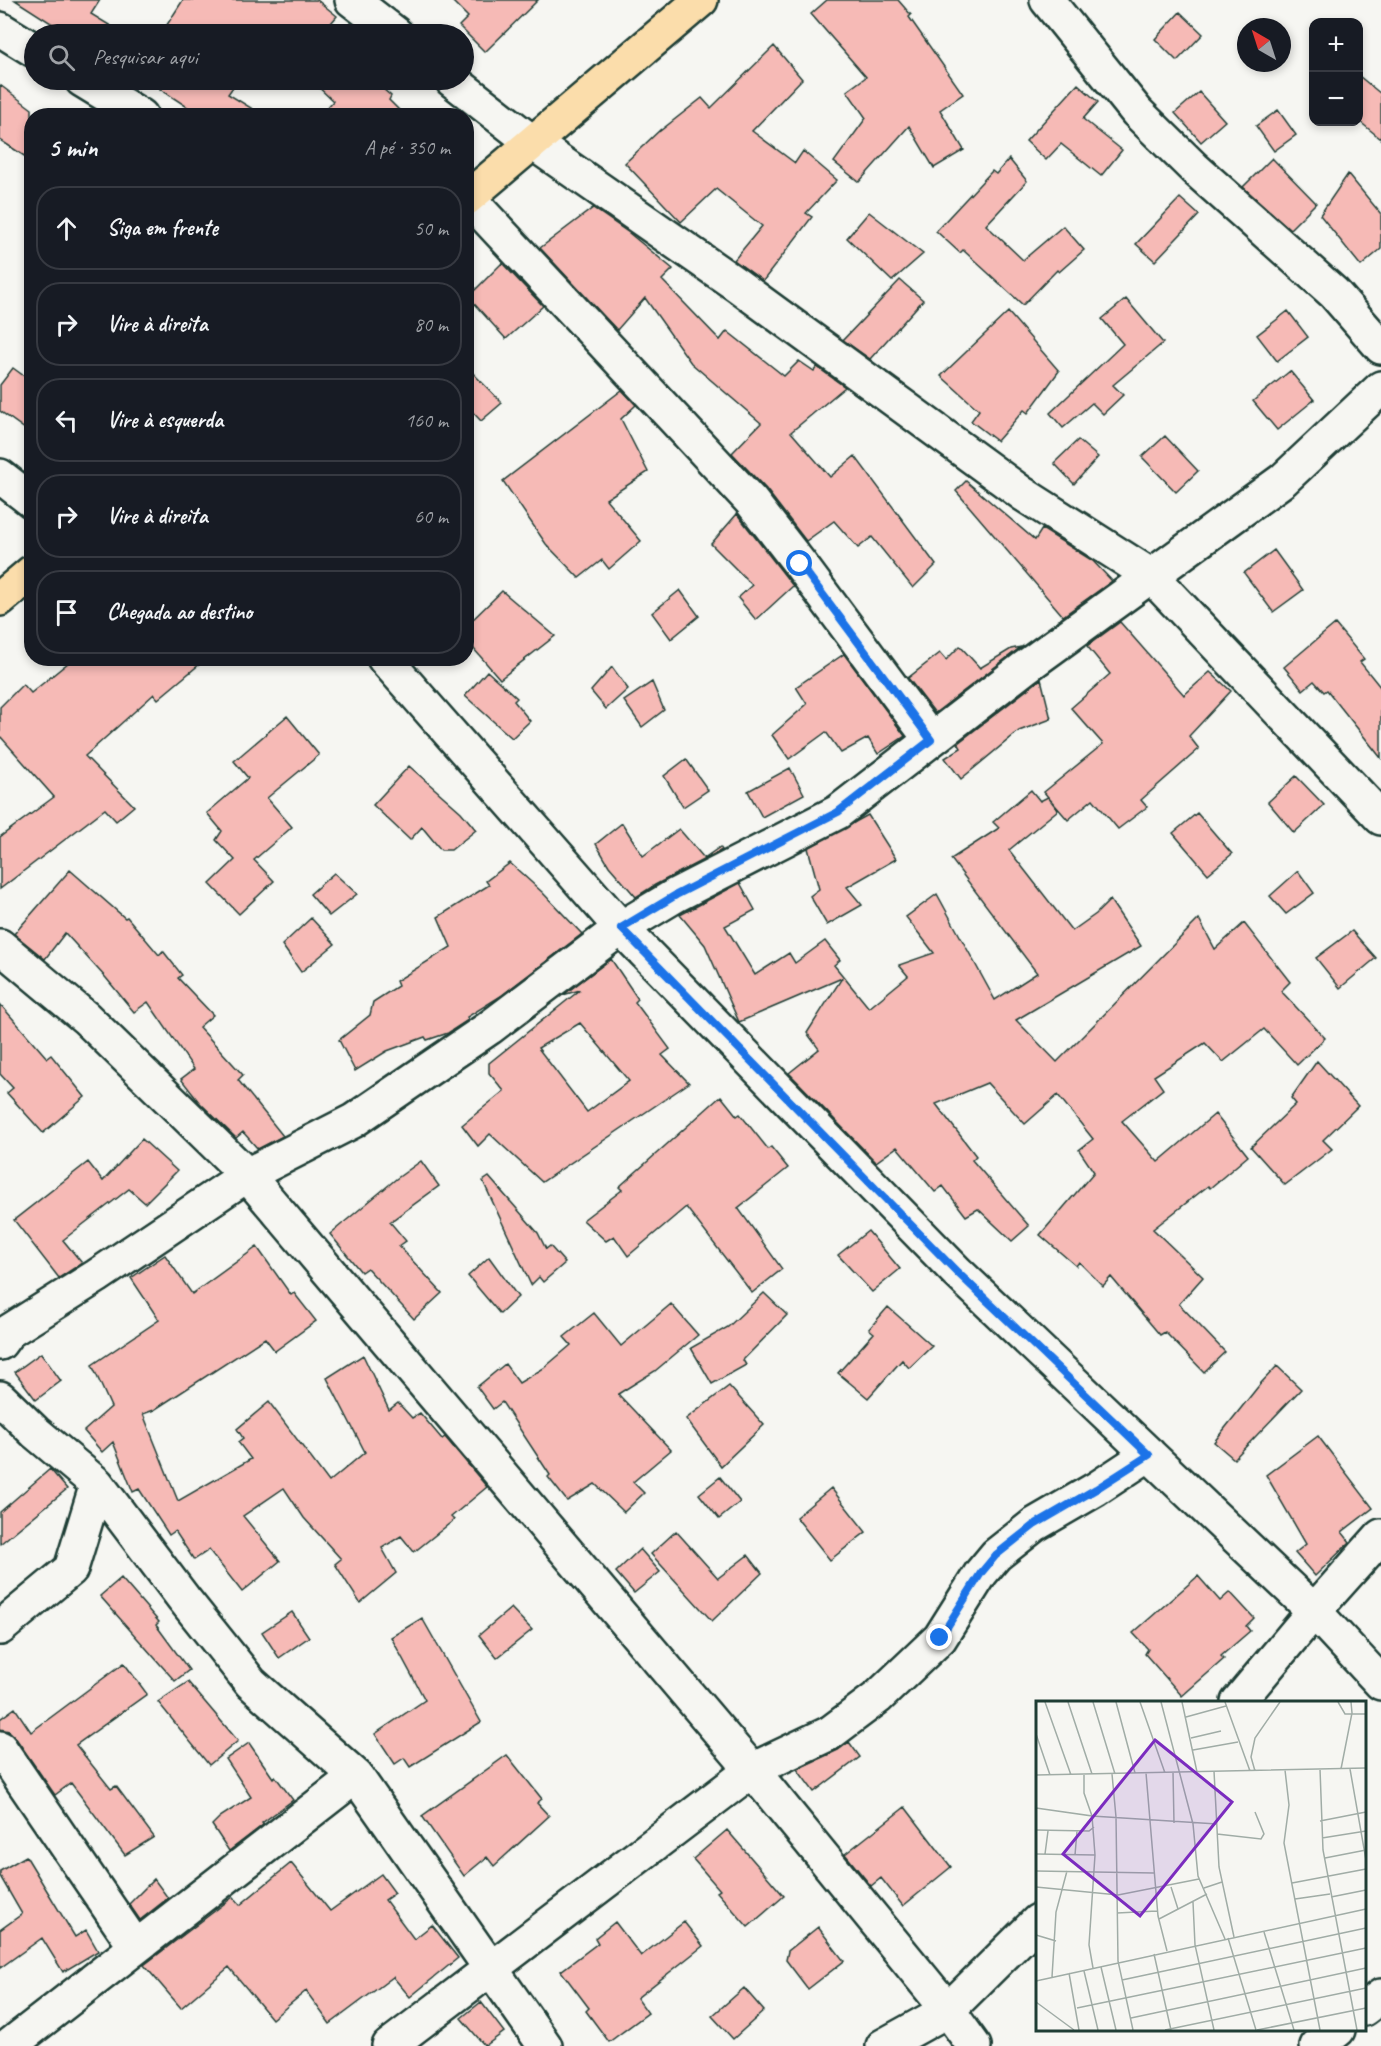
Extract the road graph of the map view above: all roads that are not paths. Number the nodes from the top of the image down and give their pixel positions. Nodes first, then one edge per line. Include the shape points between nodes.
1 (352, 0) edge
2 (700, 0) edge
3 (1047, 0) edge
4 (383, 24) edge
5 (0, 29) edge
6 (24, 44) edge
7 (98, 90) edge
8 (465, 90) edge
9 (128, 108) edge
10 (533, 143) junction
11 (474, 193) edge
12 (474, 206) edge
13 (1381, 347) edge
14 (1381, 388) edge
15 (0, 476) edge
16 (24, 495) edge
17 (1150, 575) junction
18 (24, 579) edge
19 (0, 599) edge
20 (391, 666) edge
21 (931, 740) junction
22 (1381, 818) edge
23 (621, 928) junction
24 (0, 946) edge
25 (247, 1175) junction
26 (0, 1343) edge
27 (0, 1398) edge
28 (1149, 1455) junction
29 (97, 1484) junction
30 (1381, 1536) edge
31 (1314, 1611) junction
32 (0, 1628) edge
33 (1381, 1683) edge
34 (1239, 1701) edge
35 (0, 1748) edge
36 (752, 1770) junction
37 (356, 1776) junction
38 (1036, 1923) edge
39 (135, 1946) junction
40 (490, 1968) junction
41 (1381, 1996) edge
42 (1366, 2008) edge
43 (948, 2010) junction
44 (1337, 2031) edge
45 (9, 2046) edge
46 (389, 2046) edge
47 (544, 2046) edge
48 (882, 2046) edge
49 (974, 2046) edge
50 (1317, 2046) edge

1 - 4 street
2 - 10 main road
3 - 13 street via 1137,112 1334,293
5 - 6 street
7 - 9 street
8 - 10 street
10 - 11 main road
10 - 17 street via 737,285 1023,494
12 - 21 street via 750,501
14 - 17 street via 1283,480
15 - 16 street
17 - 21 street
17 - 22 street
18 - 19 main road
20 - 23 street
21 - 23 street via 838,812 676,895
23 - 25 street via 489,1028 354,1121
23 - 28 street via 957,1272
24 - 25 street via 86,1018
25 - 26 street via 8,1332
25 - 36 street
27 - 29 street
28 - 31 street
28 - 36 street via 1034,1525 996,1555 940,1638 878,1697 831,1733
29 - 32 street via 71,1569
29 - 37 street via 251,1683
30 - 31 street
31 - 33 street
31 - 34 street
35 - 39 street
36 - 40 street
36 - 43 street
37 - 39 street
37 - 40 street
38 - 43 street
39 - 45 street
40 - 46 street
40 - 47 street
41 - 42 street
43 - 48 street
43 - 49 street
44 - 50 street

